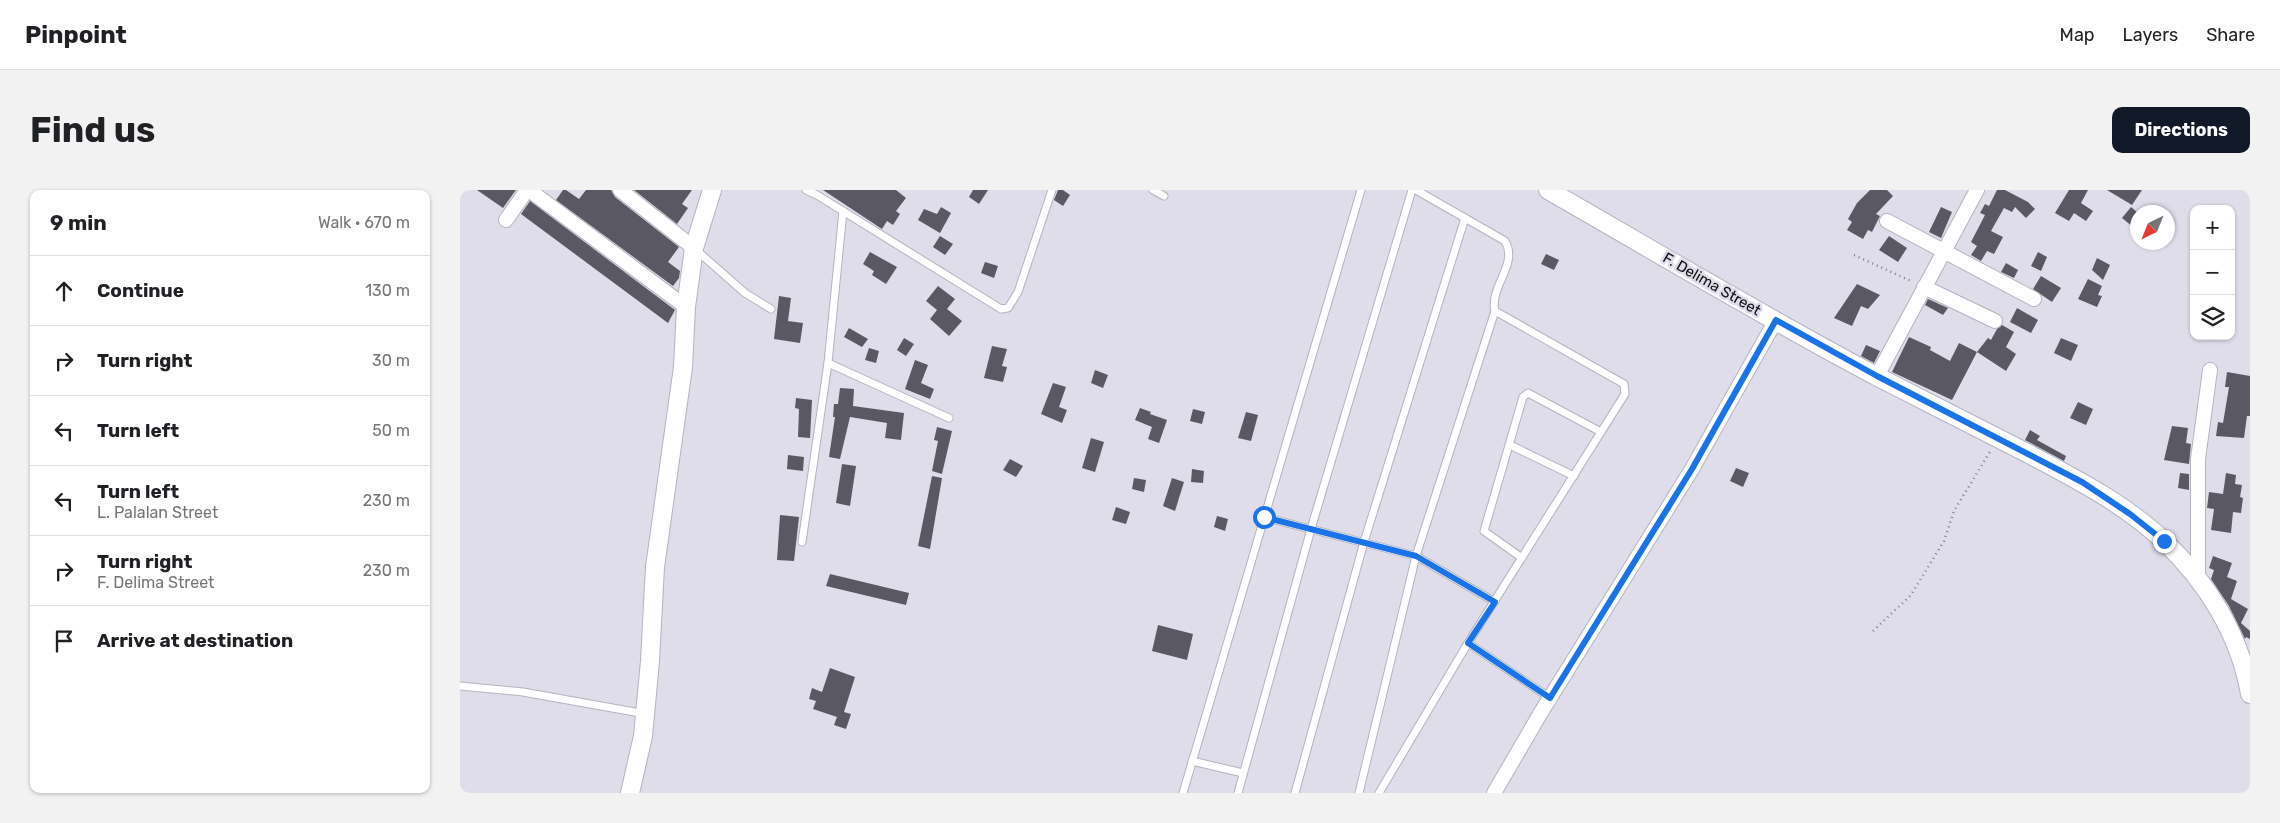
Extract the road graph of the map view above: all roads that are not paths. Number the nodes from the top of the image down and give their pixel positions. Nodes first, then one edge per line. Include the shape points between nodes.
1 (528, 190) edge
2 (620, 190) edge
3 (711, 190) edge
4 (806, 190) edge
5 (1052, 190) edge
6 (1153, 190) edge
7 (1361, 190) edge
8 (1414, 190) edge
9 (1548, 190) edge
10 (1977, 190) edge
11 (1164, 196) dead end
12 (843, 211) junction
13 (1465, 218) junction
14 (506, 220) dead end
15 (1887, 221) dead end
16 (694, 248) junction
17 (1943, 251) junction
18 (1924, 287) junction
19 (2034, 299) dead end
20 (686, 307) junction
21 (771, 309) dead end
22 (1496, 312) junction
23 (1776, 320) junction
24 (1994, 321) dead end
25 (828, 363) junction
26 (2210, 370) dead end
27 (1877, 376) junction
28 (949, 418) dead end
29 (1602, 432) junction
30 (1510, 445) junction
31 (1574, 476) junction
32 (1264, 517) junction
33 (1311, 529) junction
34 (802, 542) dead end
35 (1364, 542) junction
36 (1416, 556) junction
37 (1522, 558) junction
38 (2198, 580) junction
39 (1495, 602) junction
40 (1468, 643) junction
41 (460, 686) edge
42 (2250, 694) edge
43 (1550, 698) junction
44 (646, 714) junction
45 (1192, 761) junction
46 (1244, 773) junction
47 (630, 793) edge
48 (1183, 793) edge
49 (1238, 793) edge
50 (1295, 793) edge
51 (1359, 793) edge
52 (1379, 793) edge
53 (1494, 793) edge

1 - 14 street
1 - 20 street
2 - 16 street
3 - 16 street
4 - 12 lane
5 - 12 lane via 1018,292 1008,308 1001,309
6 - 11 lane
7 - 32 lane
8 - 13 lane
8 - 33 lane
9 - 23 street, F. Delima Street
10 - 17 street
12 - 25 lane
13 - 22 lane via 1505,241 1510,250 1494,300
13 - 35 lane
15 - 17 street
16 - 20 street
16 - 21 lane via 745,293
17 - 18 street
17 - 19 street
18 - 24 street
18 - 27 street
20 - 44 street via 683,367 655,567
22 - 29 lane via 1624,384 1626,394
22 - 36 lane
23 - 27 street, F. Delima Street
23 - 43 street via 1692,469
25 - 28 lane
25 - 34 lane
26 - 38 street via 2198,459
27 - 38 street, F. Delima Street via 2082,482 2164,541
29 - 30 lane via 1528,393 1521,402
29 - 31 lane
30 - 31 lane
30 - 37 lane via 1484,531
31 - 37 lane
32 - 33 lane
32 - 45 lane
33 - 35 lane
33 - 46 lane
35 - 36 lane
35 - 50 lane
36 - 39 lane
36 - 51 lane
37 - 39 lane
38 - 42 street, F. Delima Street via 2223,616 2236,642
39 - 40 lane
40 - 43 lane
40 - 52 lane
41 - 44 lane via 523,692
43 - 53 street
44 - 47 street
45 - 46 lane
45 - 48 lane
46 - 49 lane

